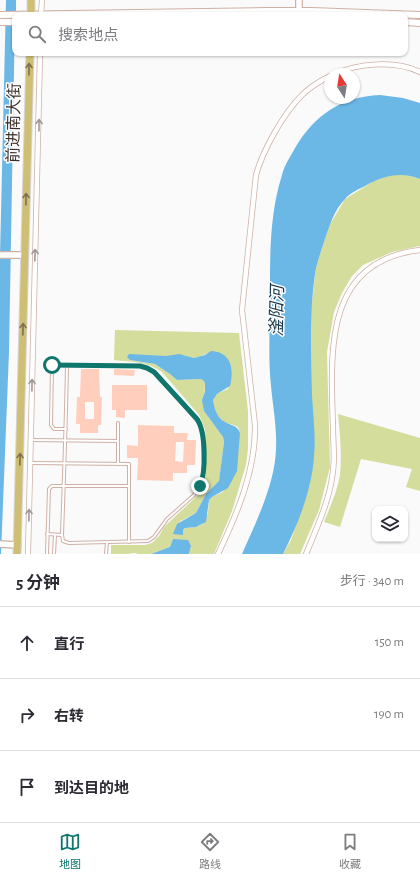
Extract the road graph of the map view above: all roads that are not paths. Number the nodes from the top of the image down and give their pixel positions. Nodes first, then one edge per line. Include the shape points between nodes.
1 (31, 0) edge
2 (42, 0) edge
3 (299, 0) edge
4 (298, 11) junction
5 (31, 12) edge
6 (42, 12) edge
7 (213, 12) edge
8 (328, 12) edge
9 (0, 14) edge
10 (12, 14) edge
11 (408, 15) edge
12 (420, 15) edge
13 (0, 22) edge
14 (12, 22) edge
15 (408, 22) edge
16 (420, 23) edge
17 (30, 56) edge
18 (40, 56) edge
19 (353, 68) edge
20 (420, 72) edge
21 (324, 80) edge
22 (420, 250) edge
23 (0, 255) edge
24 (25, 255) junction
25 (67, 365) junction
26 (118, 423) dead end
27 (66, 430) junction
28 (30, 440) junction
29 (66, 440) junction
30 (118, 441) junction
31 (30, 463) junction
32 (65, 463) junction
33 (118, 464) junction
34 (64, 486) junction
35 (129, 486) junction
36 (47, 534) junction
37 (55, 535) junction
38 (62, 535) junction
39 (107, 542) junction
40 (129, 542) junction
41 (0, 544) edge
42 (18, 545) junction
43 (17, 554) edge
44 (28, 554) edge
45 (46, 554) edge
46 (54, 554) edge
47 (106, 554) edge
48 (218, 554) edge
49 (306, 554) edge

1 - 5 main road
2 - 6 street
3 - 4 street
4 - 7 main road
4 - 8 main road
9 - 10 main road
11 - 12 main road
13 - 14 main road
15 - 16 main road
24 -> 17 main road, 前进南大街
28 -> 18 street
19 - 20 street via 387,64
21 - 48 street via 302,94 291,108 268,144 256,175 242,310 255,440 251,466 238,508
22 - 49 street via 397,255 369,268 358,278 340,311 333,352 331,486 322,517
23 - 24 street
42 -> 24 main road, 前进南大街
25 - 27 lane
25 - 27 lane via 52,365 51,425 54,429
25 - 40 lane via 140,366 152,370 202,427 204,470 198,490 167,519 151,539
26 - 30 lane
27 - 29 lane
28 - 29 lane
28 - 31 street
29 - 30 lane
29 - 32 lane
30 - 33 lane
31 - 32 lane
44 -> 31 street
32 - 33 lane
32 - 34 lane
33 - 35 lane via 130,464
34 - 35 lane
34 - 36 lane via 49,488
34 - 38 lane
35 - 40 lane
36 - 37 lane
36 - 45 lane
37 - 38 lane
37 - 46 lane
38 - 39 lane via 63,540 69,544
39 - 40 lane
39 - 47 lane
41 - 42 street
42 - 43 main road, 前进南大街

